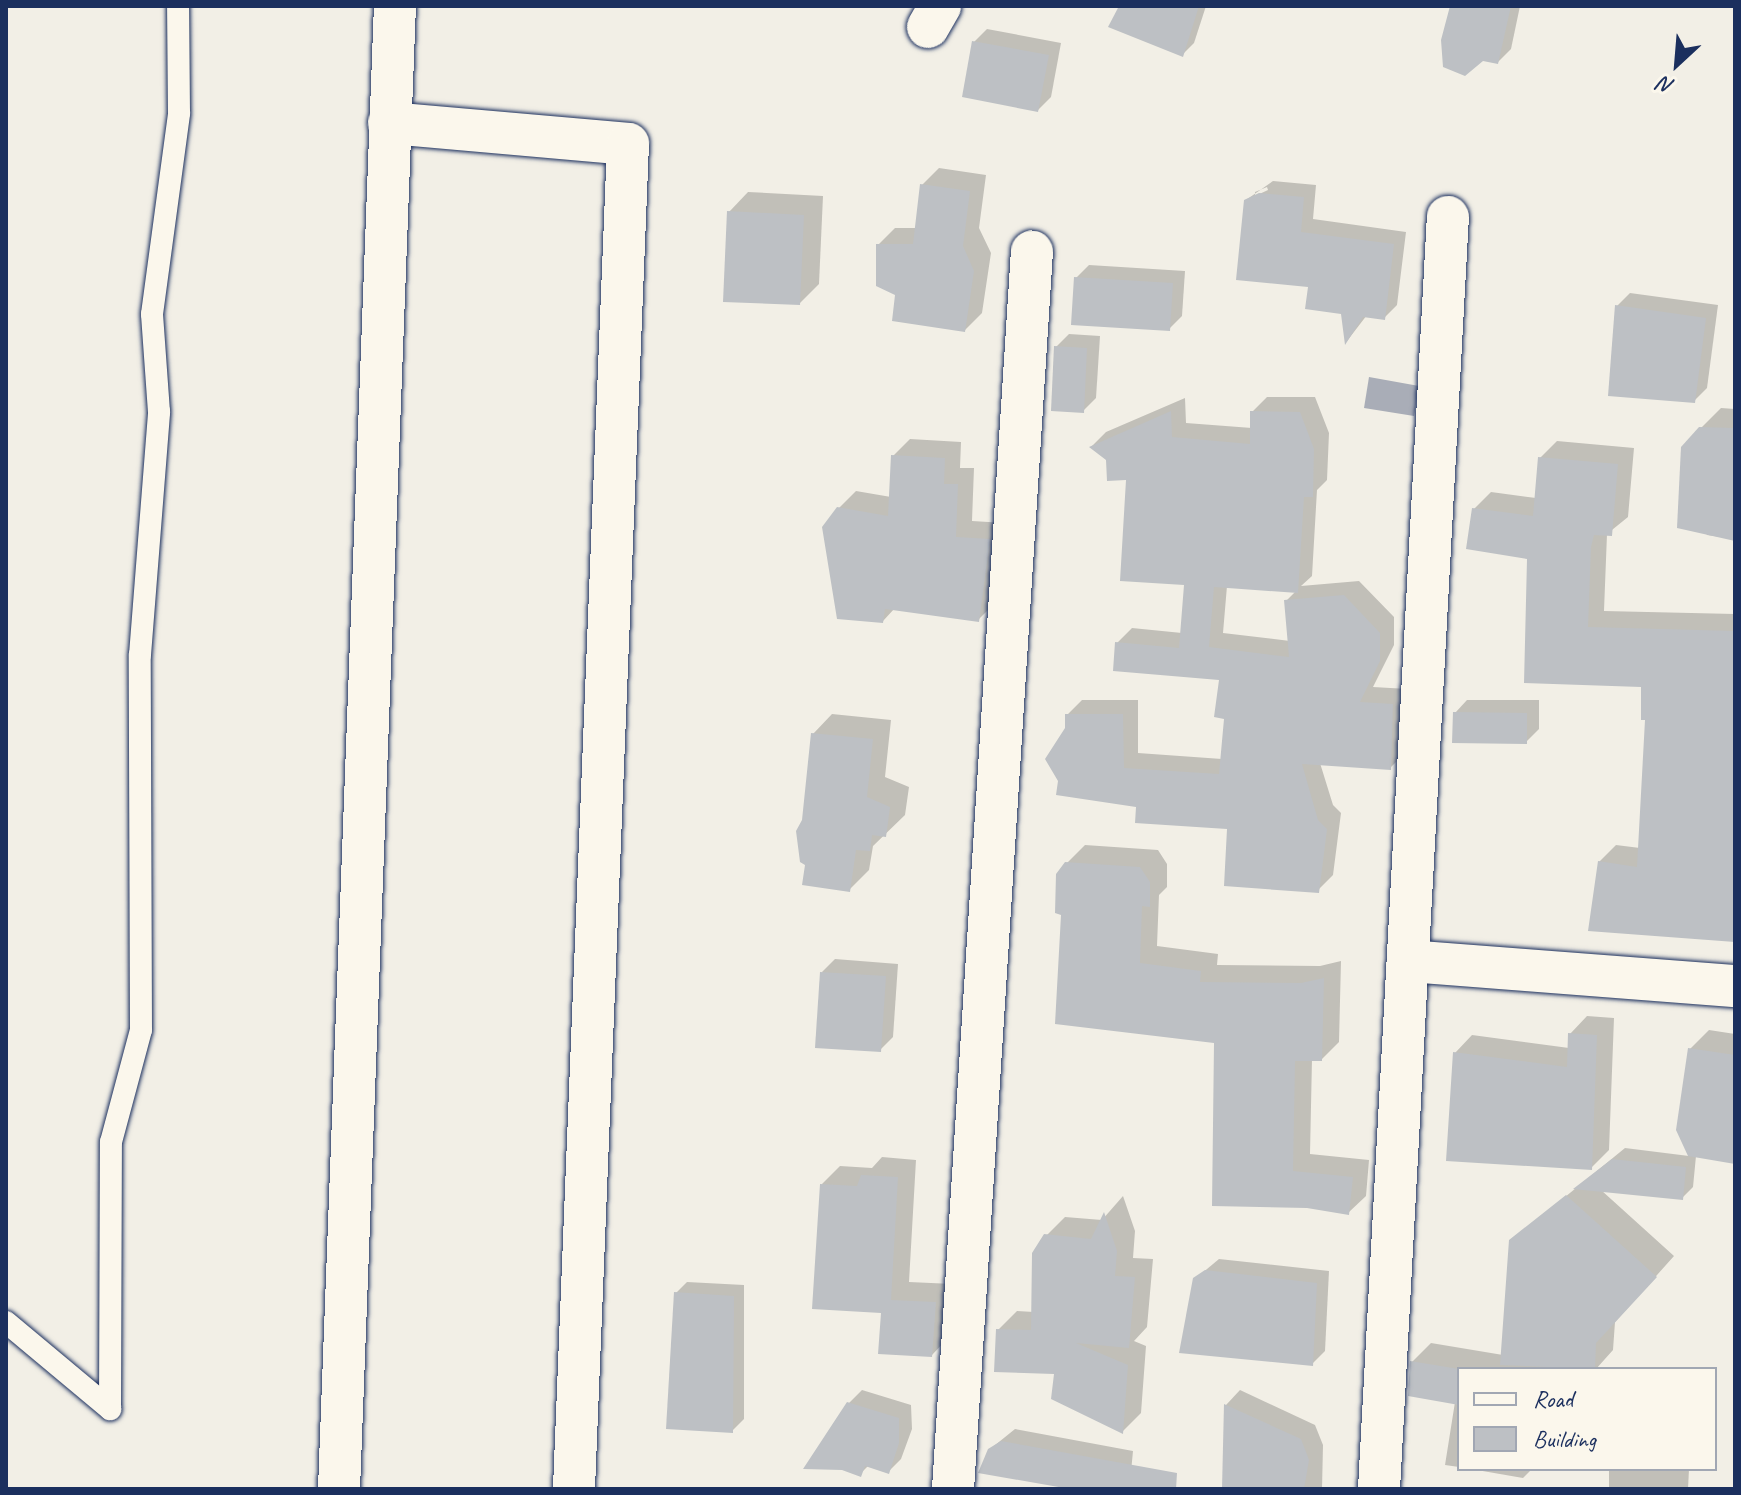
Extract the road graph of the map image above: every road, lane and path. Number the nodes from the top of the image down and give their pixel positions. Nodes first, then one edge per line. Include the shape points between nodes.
1 (178, 6) edge
2 (395, 6) edge
3 (389, 123) junction
4 (1448, 217) dead end
5 (1032, 252) dead end
6 (1408, 961) junction
7 (1735, 986) edge
8 (6, 1322) edge
9 (339, 1489) edge
10 (574, 1489) edge
11 (953, 1489) edge
12 (1379, 1489) edge

1 - 8 lane via 179,113 152,314 159,412 140,655 141,1030 111,1142 110,1409
2 - 3 street
3 - 9 street
3 - 10 street via 628,144
4 - 6 street
5 - 11 street
6 - 7 street
6 - 12 street

